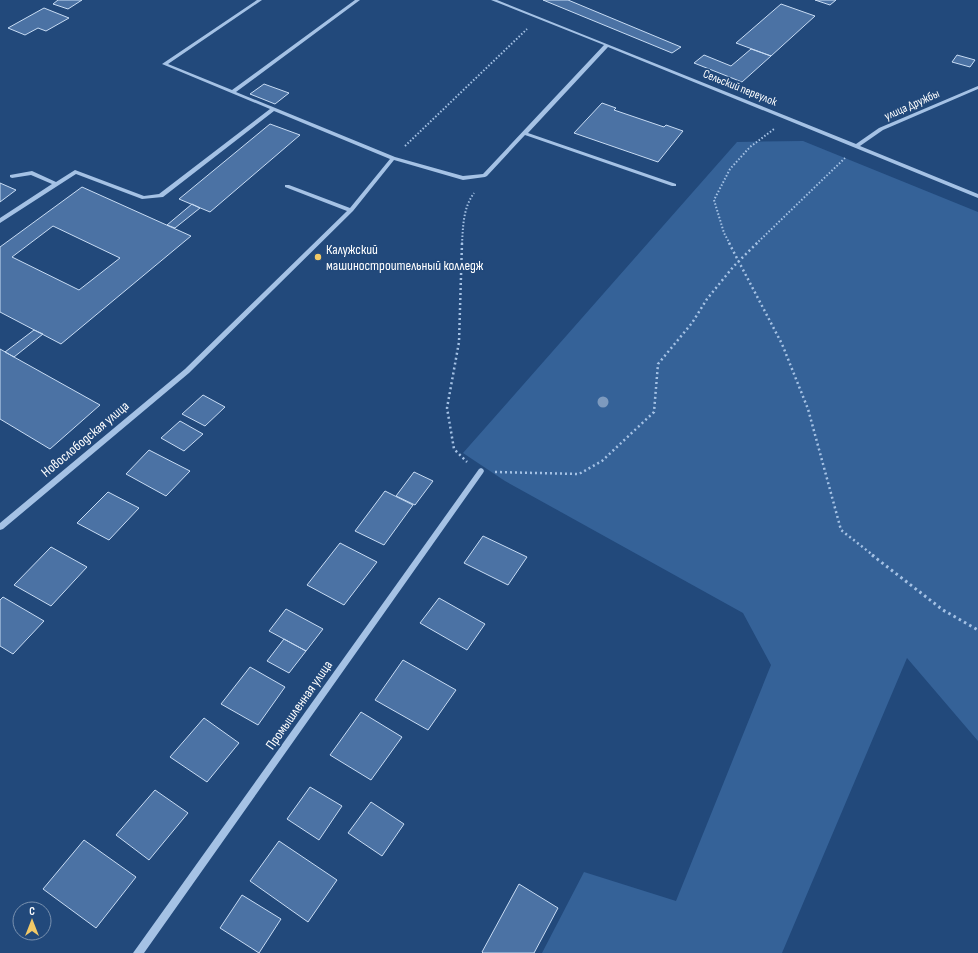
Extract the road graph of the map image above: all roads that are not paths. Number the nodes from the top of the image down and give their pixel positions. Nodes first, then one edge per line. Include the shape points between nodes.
1 (260, 0) edge
2 (358, 0) edge
3 (493, 0) edge
4 (607, 44) junction
5 (978, 87) edge
6 (232, 92) junction
7 (273, 109) junction
8 (524, 133) junction
9 (857, 146) junction
10 (393, 158) junction
11 (12, 176) dead end
12 (56, 184) junction
13 (674, 185) dead end
14 (287, 186) dead end
15 (978, 196) edge
16 (351, 210) junction
17 (0, 221) edge
18 (481, 471) road end
19 (0, 527) edge
20 (138, 953) edge

1 - 6 street via 164,64
2 - 6 street
3 - 4 street, Сельский переулок
4 - 8 street
4 - 9 street, Сельский переулок
5 - 9 street, улица Дружбы via 881,129
6 - 7 street
7 - 10 street
7 - 12 street via 161,196 144,198 75,172
8 - 10 street via 485,175 462,178
8 - 13 street
9 - 15 street, Сельский переулок
10 - 16 street, Новослободская улица
11 - 12 street via 32,173
12 - 17 street
14 - 16 street
16 - 19 street, Новослободская улица via 187,371
18 - 20 street, Промышленная улица

